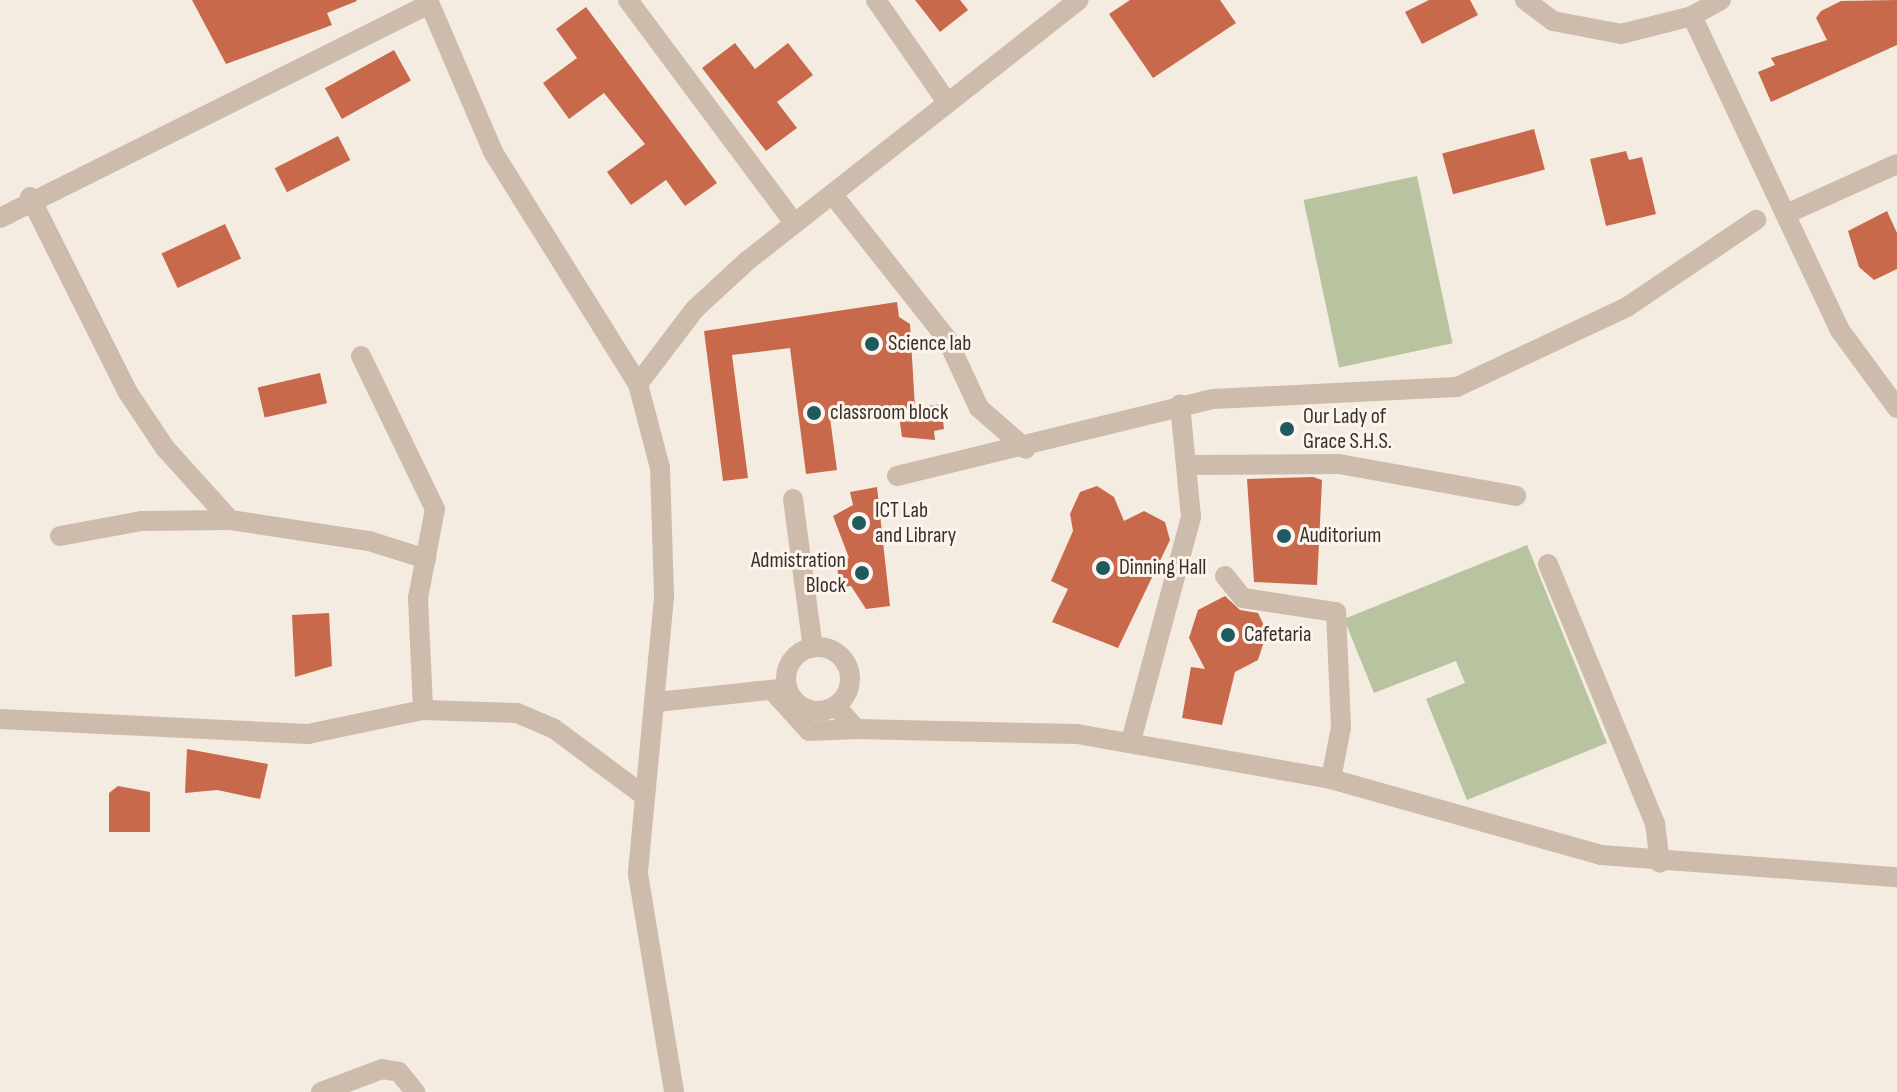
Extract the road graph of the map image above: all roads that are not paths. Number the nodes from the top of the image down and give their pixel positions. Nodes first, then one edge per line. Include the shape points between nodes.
1 (628, 0) edge
2 (876, 0) edge
3 (1079, 0) edge
4 (1525, 0) edge
5 (1721, 0) edge
6 (428, 2) edge
7 (1692, 16) junction
8 (947, 102) junction
9 (1897, 164) edge
10 (833, 195) junction
11 (30, 197) junction
12 (1786, 214) junction
13 (0, 218) edge
14 (1756, 220) dead end
15 (794, 223) junction
16 (361, 356) dead end
17 (638, 384) junction
18 (1180, 405) junction
19 (1897, 408) edge
20 (1026, 449) junction
21 (1191, 465) junction
22 (897, 476) dead end
23 (1516, 496) dead end
24 (793, 499) dead end
25 (230, 520) junction
26 (60, 536) dead end
27 (426, 559) junction
28 (1548, 564) dead end
29 (1225, 576) dead end
30 (813, 648) junction
31 (780, 689) junction
32 (657, 702) junction
33 (836, 706) junction
34 (423, 710) junction
35 (0, 719) edge
36 (856, 729) junction
37 (1131, 741) junction
38 (1331, 779) junction
39 (642, 794) junction
40 (1660, 863) junction
41 (1897, 877) edge
42 (321, 1092) edge
43 (415, 1092) edge
44 (674, 1092) edge

1 - 15 street
2 - 8 street
3 - 8 street
4 - 7 street via 1553,21 1621,34
5 - 7 street
6 - 11 street
6 - 17 street via 493,152
7 - 12 street
8 - 10 street
9 - 12 street
10 - 15 street
10 - 20 street via 947,339 979,408
11 - 13 street
11 - 25 street via 127,391 165,448
12 - 19 street via 1839,329
14 - 18 street via 1637,301 1457,387
15 - 17 street via 695,309
16 - 27 street via 435,509
17 - 32 street via 667,508
18 - 20 street
18 - 21 street
20 - 22 street
21 - 23 street via 1339,464
21 - 37 street via 1185,551
24 - 30 street
25 - 26 street via 142,521
25 - 27 street via 369,541
27 - 34 street via 418,598
28 - 40 street via 1651,812
29 - 38 street via 1243,598 1336,612 1341,727
30 - 31 street via 794,658
30 - 33 street via 833,651 848,666 850,687
31 - 32 street
31 - 33 street via 809,710
31 - 36 street via 809,731
32 - 39 street
33 - 36 street
34 - 35 street via 308,734
34 - 39 street via 536,719
36 - 37 street via 1022,730
37 - 38 street
38 - 40 street via 1565,849
39 - 44 street via 642,925
40 - 41 street
42 - 43 street via 382,1069 399,1072

